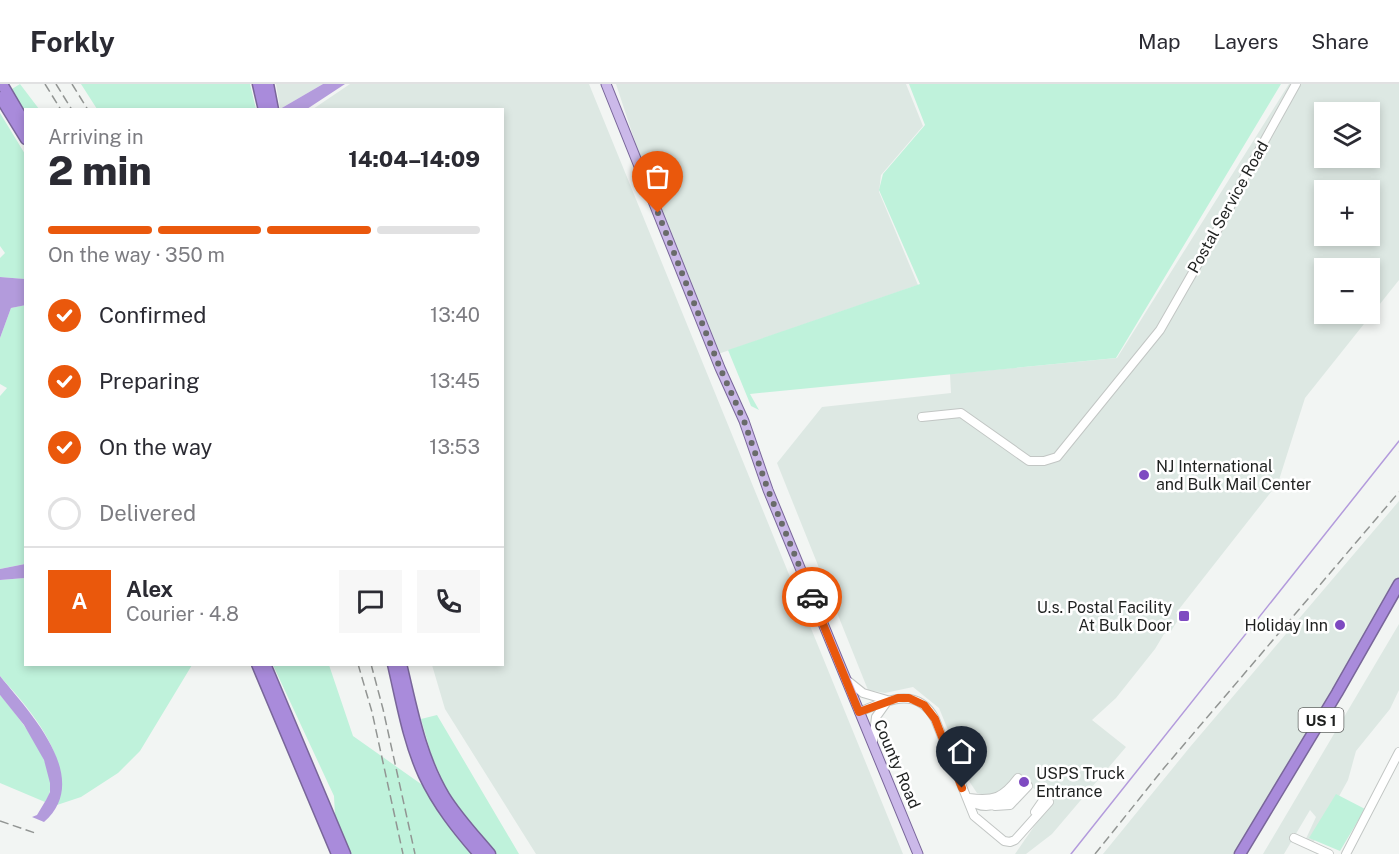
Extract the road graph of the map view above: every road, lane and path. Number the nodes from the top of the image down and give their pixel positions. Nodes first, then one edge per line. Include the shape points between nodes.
1 (2, 84) edge
2 (258, 84) edge
3 (268, 84) edge
4 (606, 84) edge
5 (1296, 84) edge
6 (0, 97) edge
7 (0, 103) edge
8 (264, 108) edge
9 (273, 108) edge
10 (24, 121) edge
11 (24, 136) edge
12 (24, 141) edge
13 (922, 417) dead end
14 (1399, 584) edge
15 (1399, 593) edge
16 (258, 666) edge
17 (266, 666) edge
18 (393, 666) edge
19 (401, 666) edge
20 (846, 678) junction
21 (889, 700) junction
22 (859, 712) junction
23 (873, 746) junction
24 (1399, 752) edge
25 (427, 772) junction
26 (967, 798) junction
27 (1046, 801) dead end
28 (1294, 838) dead end
29 (336, 854) edge
30 (345, 854) edge
31 (480, 854) edge
32 (490, 854) edge
33 (918, 854) edge
34 (1240, 854) edge
35 (1248, 854) edge
36 (1329, 854) edge
37 (1346, 854) edge

1 - 10 highway
2 - 8 highway
3 - 9 highway
4 - 20 main road, County Road
5 - 13 street, Postal Service Road via 1160,330 1057,457 1029,461 961,413
6 - 11 highway
7 - 12 highway
14 - 34 highway, US 1
15 - 35 highway, US 1
16 - 29 highway
17 - 30 highway
18 - 25 highway via 411,741
19 - 25 highway
20 - 21 street via 863,693
20 - 22 main road, County Road
21 - 22 street
21 - 23 street via 876,717
21 - 26 street via 909,698 931,711
22 - 23 main road, County Road
23 - 33 main road, County Road
24 - 37 street
25 - 31 highway via 450,819
25 - 32 highway
26 - 26 street via 997,798 1023,782 1008,798 993,806 977,805
26 - 27 street via 974,816 1007,842 1015,840
28 - 36 street

